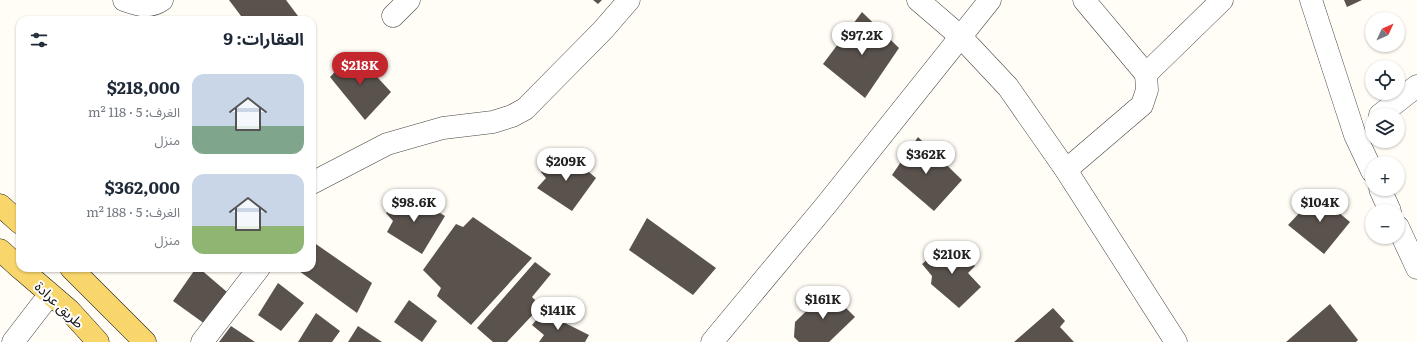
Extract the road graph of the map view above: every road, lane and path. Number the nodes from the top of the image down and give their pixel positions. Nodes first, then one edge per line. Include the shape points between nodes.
1 (124, 0) edge
2 (162, 0) edge
3 (409, 0) edge
4 (629, 0) edge
5 (918, 0) edge
6 (990, 0) edge
7 (1084, 0) edge
8 (1222, 0) edge
9 (1311, 0) edge
10 (135, 16) edge
11 (393, 16) dead end
12 (960, 37) junction
13 (1146, 74) junction
14 (1417, 86) edge
15 (1389, 108) edge
16 (1365, 127) edge
17 (1355, 135) junction
18 (1365, 156) edge
19 (1066, 170) junction
20 (316, 181) edge
21 (0, 205) edge
22 (16, 219) edge
23 (1405, 242) edge
24 (0, 250) edge
25 (16, 264) edge
26 (1417, 268) edge
27 (25, 272) edge
28 (75, 272) edge
29 (256, 272) edge
30 (50, 294) junction
31 (13, 342) edge
32 (98, 342) edge
33 (145, 342) edge
34 (202, 342) edge
35 (712, 342) edge
36 (1176, 342) edge

1 - 2 street via 142,6
1 - 10 street
3 - 11 street
4 - 20 street via 525,109 493,122 443,128 387,144
5 - 12 street
6 - 12 street
7 - 13 street
8 - 13 street
9 - 17 street
12 - 19 street via 1008,87
12 - 35 street via 826,205
13 - 19 street via 1147,90 1142,105
14 - 15 street
16 - 17 street
17 - 18 street
19 - 36 street
21 - 22 main road
23 - 26 street
24 - 25 main road, طريق عرادة
27 - 30 main road, طريق عرادة
28 - 33 main road
29 - 34 street
30 - 31 street
30 - 32 main road, طريق عرادة via 69,310

